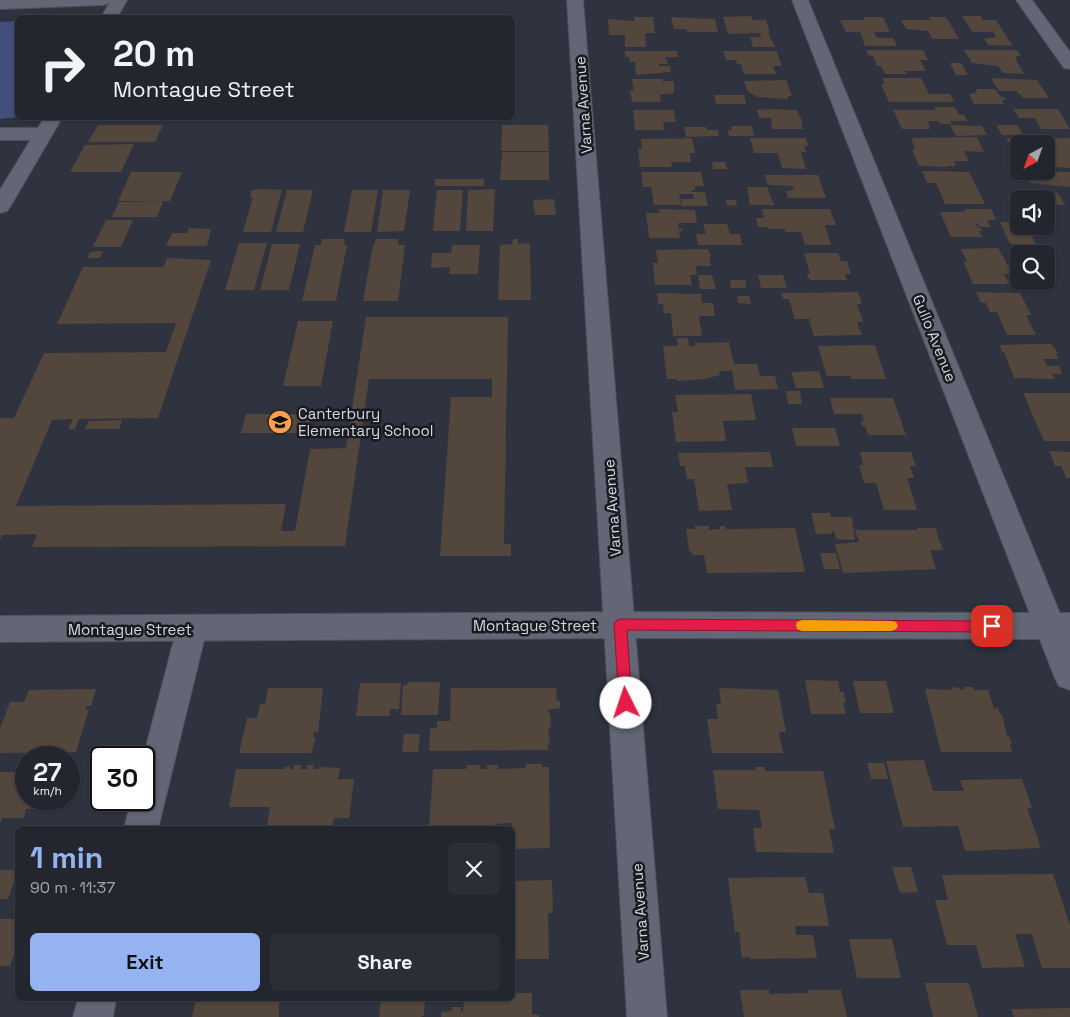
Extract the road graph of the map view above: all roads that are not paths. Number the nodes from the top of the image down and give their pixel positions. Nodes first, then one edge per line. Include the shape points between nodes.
1 (103, 0) edge
2 (119, 0) edge
3 (575, 0) edge
4 (800, 0) edge
5 (1024, 0) edge
6 (0, 4) edge
7 (111, 15) edge
8 (1070, 64) edge
9 (48, 126) edge
10 (0, 134) edge
11 (0, 206) edge
12 (620, 624) junction
13 (1060, 626) edge
14 (192, 628) junction
15 (0, 629) edge
16 (1070, 676) edge
17 (142, 826) edge
18 (97, 1001) edge
19 (93, 1017) edge
20 (647, 1017) edge

1 - 6 street
2 - 7 street
3 - 12 street, Varna Avenue
4 - 13 street, Gullo Avenue
5 - 8 street
9 - 10 street
9 - 11 street
12 - 13 street, Montague Street
12 - 14 street, Montague Street
12 - 20 street, Varna Avenue
13 - 16 street, Gullo Avenue
14 - 15 street, Montague Street
14 - 17 street
18 - 19 street

